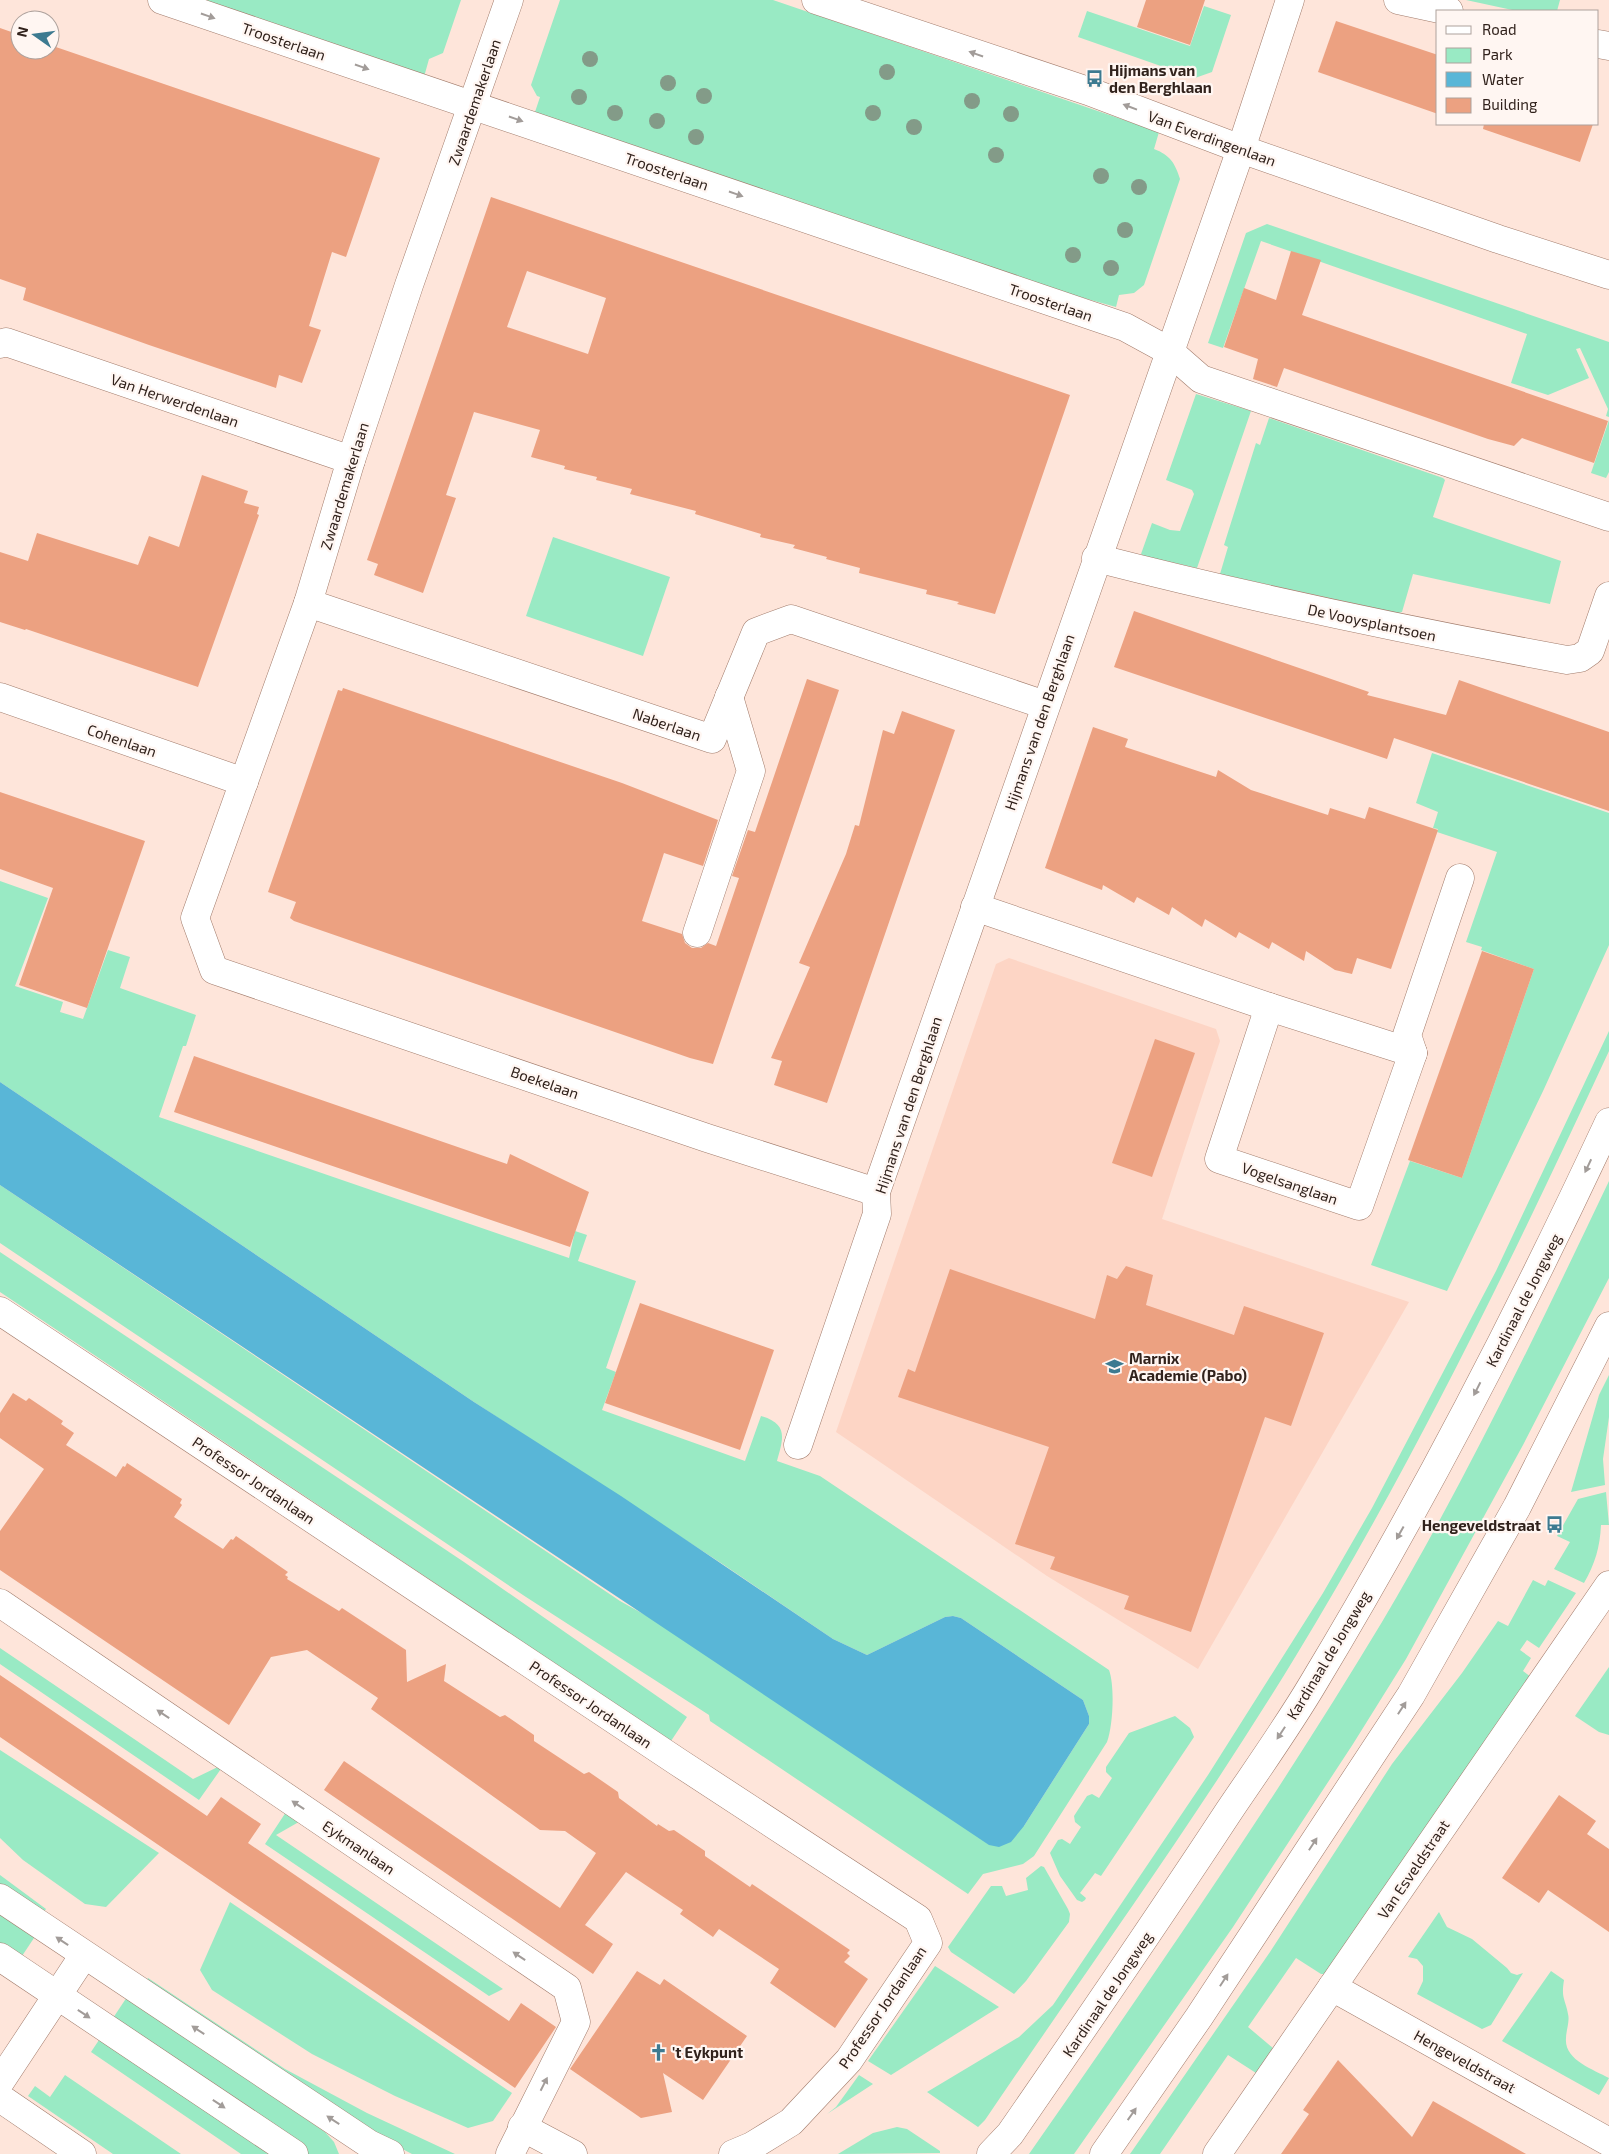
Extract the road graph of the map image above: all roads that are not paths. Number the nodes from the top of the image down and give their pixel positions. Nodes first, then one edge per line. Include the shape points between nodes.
1 (162, 0) edge
2 (509, 0) edge
3 (816, 0) edge
4 (1290, 0) edge
5 (1398, 0) edge
6 (1444, 10) edge
7 (473, 105) junction
8 (1241, 149) junction
9 (1609, 275) edge
10 (0, 344) edge
11 (1169, 351) junction
12 (351, 460) junction
13 (1609, 517) edge
14 (1096, 558) junction
15 (1609, 596) edge
16 (308, 603) junction
17 (0, 697) edge
18 (730, 697) junction
19 (1045, 705) junction
20 (244, 782) junction
21 (1460, 878) dead end
22 (975, 907) junction
23 (696, 933) dead end
24 (214, 970) joint
25 (1269, 1007) junction
26 (1413, 1053) junction
27 (1609, 1122) edge
28 (876, 1192) junction
29 (0, 1311) edge
30 (1609, 1326) edge
31 (798, 1445) dead end
32 (1609, 1585) edge
33 (0, 1604) edge
34 (0, 1898) edge
35 (84, 1955) junction
36 (0, 1957) edge
37 (1332, 1988) junction
38 (58, 1997) junction
39 (0, 2082) edge
40 (0, 2098) edge
41 (522, 2127) junction
42 (1605, 2131) edge
43 (374, 2151) edge
44 (82, 2154) edge
45 (294, 2154) edge
46 (510, 2154) edge
47 (573, 2154) edge
48 (732, 2154) edge
49 (991, 2154) edge
50 (1104, 2154) edge
51 (1217, 2154) edge

1 -> 7 street, Troosterlaan
2 - 7 street, Zwaardemakerlaan
8 -> 3 street, Van Everdingenlaan via 1088,91
4 - 8 street, Hijmans van den Berghlaan
5 - 6 street
7 -> 11 street, Troosterlaan via 1125,327
7 - 12 street, Zwaardemakerlaan
8 - 9 street, Van Everdingenlaan
8 - 11 street, Hijmans van den Berghlaan
10 - 12 street, Van Herwerdenlaan via 6,342
11 - 13 street via 1201,379
11 - 14 street, Hijmans van den Berghlaan
12 - 16 street, Zwaardemakerlaan
14 - 15 street, De Vooysplantsoen via 1404,629 1567,660 1580,658 1590,651
14 - 19 street, Hijmans van den Berghlaan
16 - 18 street, Naberlaan via 712,739
16 - 20 street, Zwaardemakerlaan
17 - 20 street, Cohenlaan
18 - 19 street, Naberlaan via 756,632 791,619
18 - 23 street via 751,771
19 - 22 street, Hijmans van den Berghlaan
20 - 24 street, Zwaardemakerlaan via 195,918
21 - 26 street, Vogelsanglaan via 1407,1035
22 - 25 street
22 - 28 street, Hijmans van den Berghlaan
24 - 28 street, Boekelaan via 707,1138
25 - 26 street
25 - 26 street, Vogelsanglaan via 1219,1159 1359,1206
27 -> 49 street, Kardinaal de Jongweg via 1555,1238 1471,1400 1313,1684 1078,2036 1010,2134
28 - 31 street, Hijmans van den Berghlaan via 877,1214
29 - 48 street, Professor Jordanlaan via 918,1919 928,1943 849,2060 791,2122 752,2146
50 -> 30 street via 1199,2017 1411,1695 1517,1507
32 - 37 street, Van Esveldstraat
41 -> 33 street, Eykmanlaan via 576,2022 567,1988
35 -> 34 street
35 - 38 street
43 -> 35 street
36 - 38 street
37 - 42 street, Hengeveldstraat
37 - 51 street, Van Esveldstraat
38 - 39 street
38 -> 45 street
40 - 44 street
41 - 46 street, Eykmanlaan
41 - 47 street

